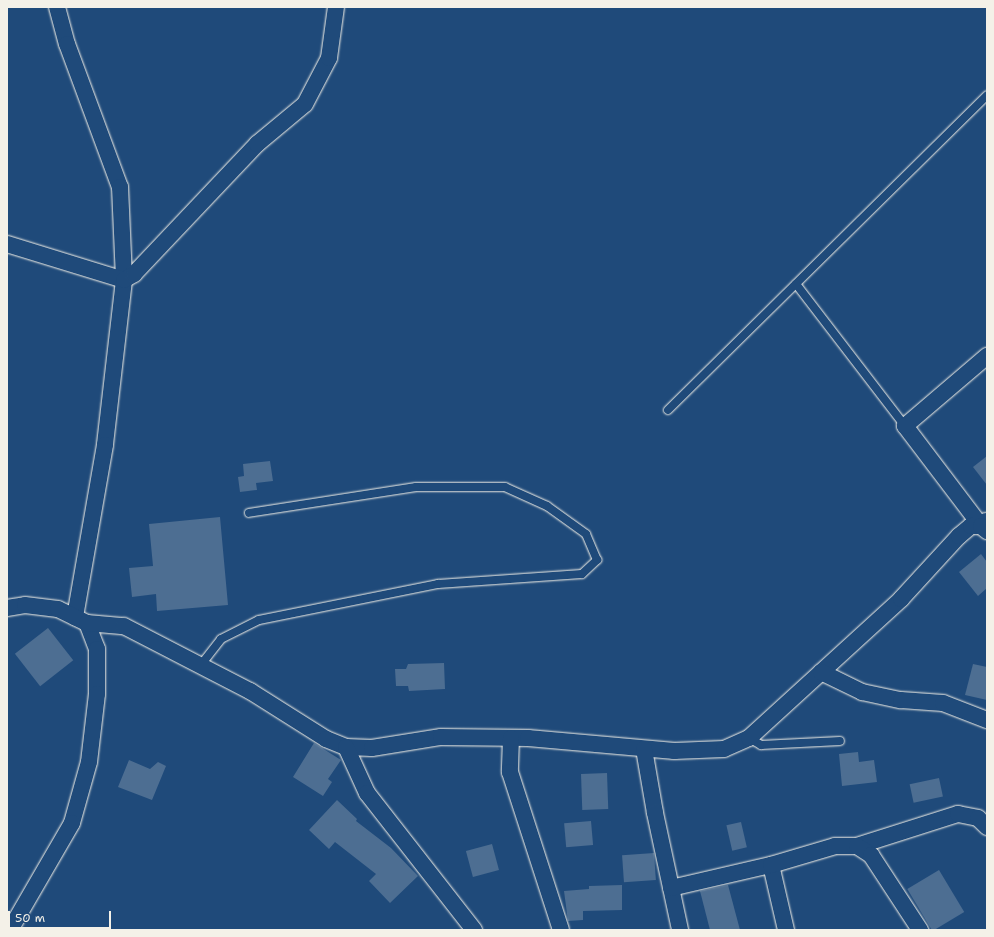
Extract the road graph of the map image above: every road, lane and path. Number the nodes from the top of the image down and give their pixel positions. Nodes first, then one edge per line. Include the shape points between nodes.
1 (57, 7) edge
2 (336, 7) edge
3 (987, 95) edge
4 (7, 244) edge
5 (124, 280) junction
6 (796, 284) junction
7 (987, 356) edge
8 (668, 410) dead end
9 (905, 426) junction
10 (249, 513) dead end
11 (985, 526) edge
12 (7, 608) edge
13 (81, 620) junction
14 (200, 666) junction
15 (821, 672) junction
16 (987, 720) edge
17 (511, 738) junction
18 (749, 738) junction
19 (840, 740) dead end
20 (346, 747) junction
21 (644, 749) junction
22 (987, 827) edge
23 (857, 846) junction
24 (771, 865) junction
25 (671, 888) junction
26 (10, 930) edge
27 (474, 930) edge
28 (561, 930) edge
29 (680, 930) edge
30 (786, 930) edge
31 (920, 930) edge

1 - 5 street via 67,44 120,187
2 - 5 street via 329,58 305,104 257,144 134,274
3 - 6 lane
4 - 5 street
5 - 13 street
6 - 8 lane
6 - 9 lane
7 - 9 street
9 - 11 street
10 - 14 lane via 416,487 505,487 547,506 586,534 597,560 582,574 438,584 259,620 221,639
11 - 15 street via 971,526 959,536 901,599
12 - 13 street via 25,605 58,609
13 - 14 street via 124,626
13 - 26 street via 97,648 97,694 89,762 72,823
14 - 20 street via 250,691 326,739
15 - 16 street via 862,692 901,700 943,703
15 - 18 street
17 - 20 street via 441,737 372,748
17 - 21 street
17 - 28 street via 510,772
18 - 19 lane via 761,745
18 - 21 street via 724,749
20 - 27 street via 367,793
21 - 25 street
22 - 23 street via 978,818 958,814
23 - 24 street via 835,846
23 - 31 street via 871,855
24 - 25 street
24 - 30 street
25 - 29 street

